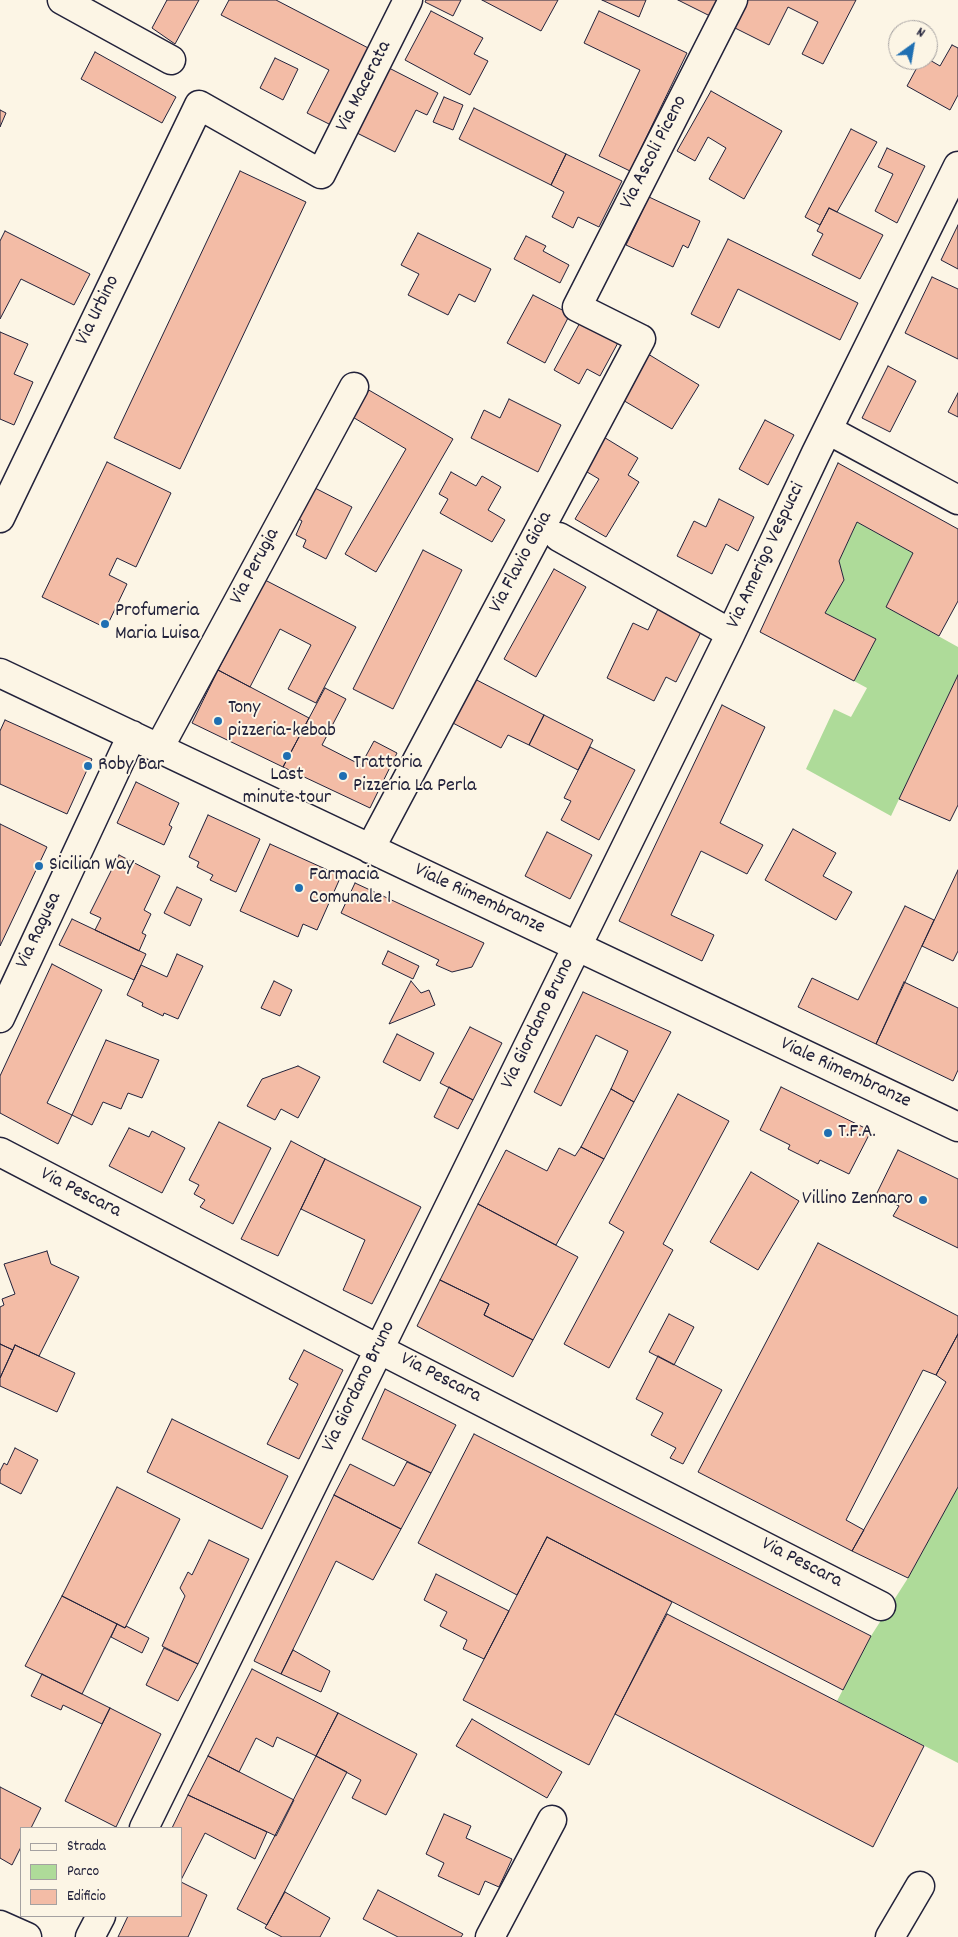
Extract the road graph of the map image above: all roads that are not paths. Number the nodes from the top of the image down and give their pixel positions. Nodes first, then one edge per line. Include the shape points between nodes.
1 (62, 0) edge
2 (408, 0) edge
3 (733, 0) edge
4 (171, 60) dead end
5 (199, 105) joint
6 (958, 166) edge
7 (577, 307) joint
8 (354, 387) dead end
9 (828, 430) junction
10 (958, 500) edge
11 (0, 518) edge
12 (559, 537) dead end
13 (730, 633) junction
14 (0, 673) edge
15 (132, 735) junction
16 (159, 748) junction
17 (370, 849) junction
18 (577, 947) junction
19 (0, 1018) edge
20 (958, 1127) edge
21 (0, 1152) edge
22 (379, 1348) junction
23 (881, 1606) dead end
24 (552, 1820) dead end
25 (144, 1827) edge
26 (920, 1886) dead end
27 (100, 1917) edge
28 (0, 1925) edge
29 (28, 1937) edge
30 (90, 1937) edge
31 (490, 1937) edge
32 (890, 1937) edge

1 - 4 street
2 - 5 street, Via Macerata via 322,174
3 - 7 street, Via Ascoli Piceno
5 - 11 street, Via Urbino
6 - 9 street, Via Amerigo Vespucci
7 - 17 street, Via Flavio Gioia via 640,339
8 - 16 street, Via Perugia
9 - 10 street
9 - 13 street, Via Amerigo Vespucci
12 - 13 street
13 - 18 street, Via Amerigo Vespucci
14 - 15 street, Viale Rimembranze
15 - 16 street, Viale Rimembranze
15 - 19 street, Via Ragusa
16 - 17 street, Viale Rimembranze
17 - 18 street, Viale Rimembranze
18 - 20 street, Viale Rimembranze
18 - 22 street, Via Giordano Bruno
21 - 22 street, Via Pescara
22 - 23 street, Via Pescara
22 - 25 street, Via Giordano Bruno
24 - 31 street
26 - 32 street
27 - 30 street
28 - 29 street

